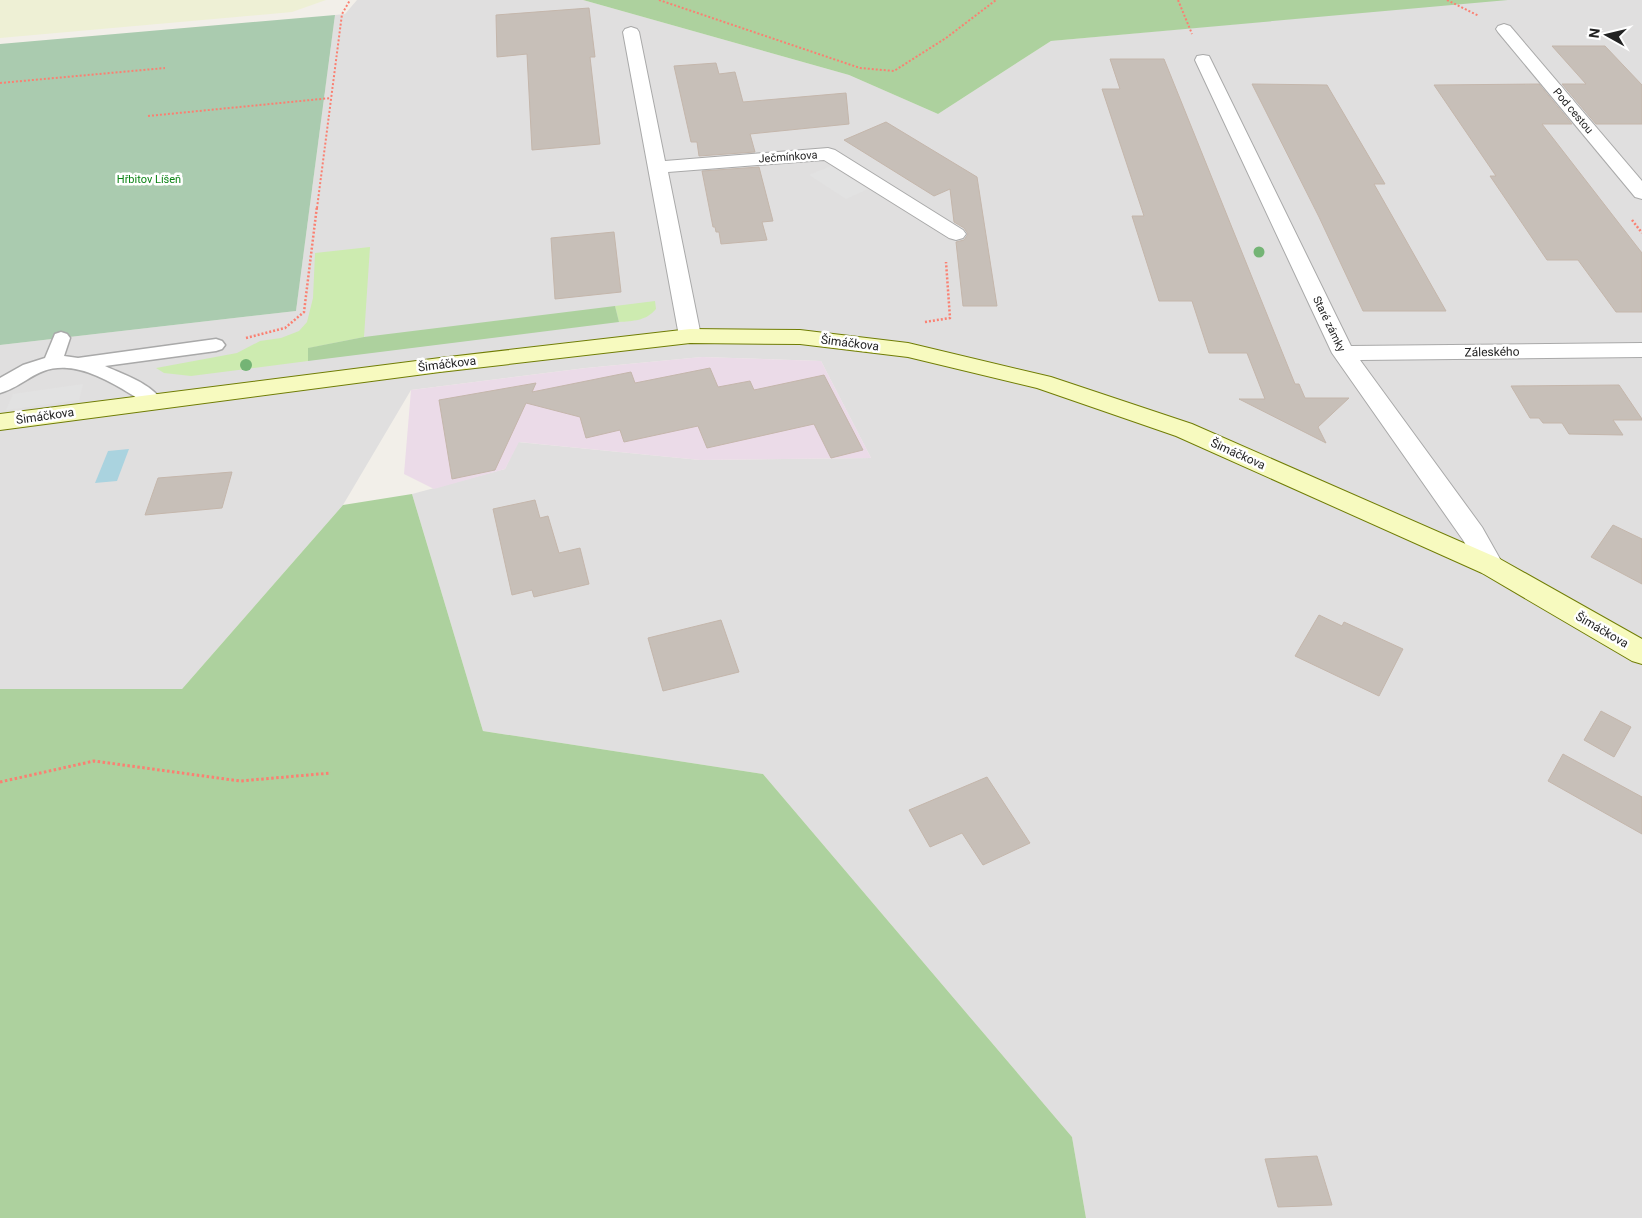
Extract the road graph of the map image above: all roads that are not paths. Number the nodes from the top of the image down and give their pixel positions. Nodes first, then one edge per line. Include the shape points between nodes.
1 (1504, 29) dead end
2 (631, 32) dead end
3 (1203, 60) road end
4 (658, 167) junction
5 (1642, 194) edge
6 (956, 234) road end
7 (690, 336) junction
8 (61, 338) dead end
9 (216, 345) road end
10 (1642, 350) edge
11 (1343, 353) junction
12 (53, 361) junction
13 (82, 364) junction
14 (0, 387) edge
15 (153, 402) junction
16 (0, 422) edge
17 (1490, 566) junction
18 (1642, 653) edge

1 - 5 street, Pod cestou
2 - 4 street
3 - 11 street, Staré zámky
4 - 6 street, Ječmínkova via 828,154
4 - 7 street
7 - 15 street, Šimáčkova
7 - 17 street, Šimáčkova via 800,337 908,350 1043,382 1184,430
8 - 12 lane
9 - 13 lane
10 - 11 street, Záleského
11 - 17 street, Staré zámky via 1472,534
12 - 13 lane
12 - 14 lane via 24,371
13 - 15 lane via 143,391
15 - 16 street, Šimáčkova
17 - 18 street, Šimáčkova

